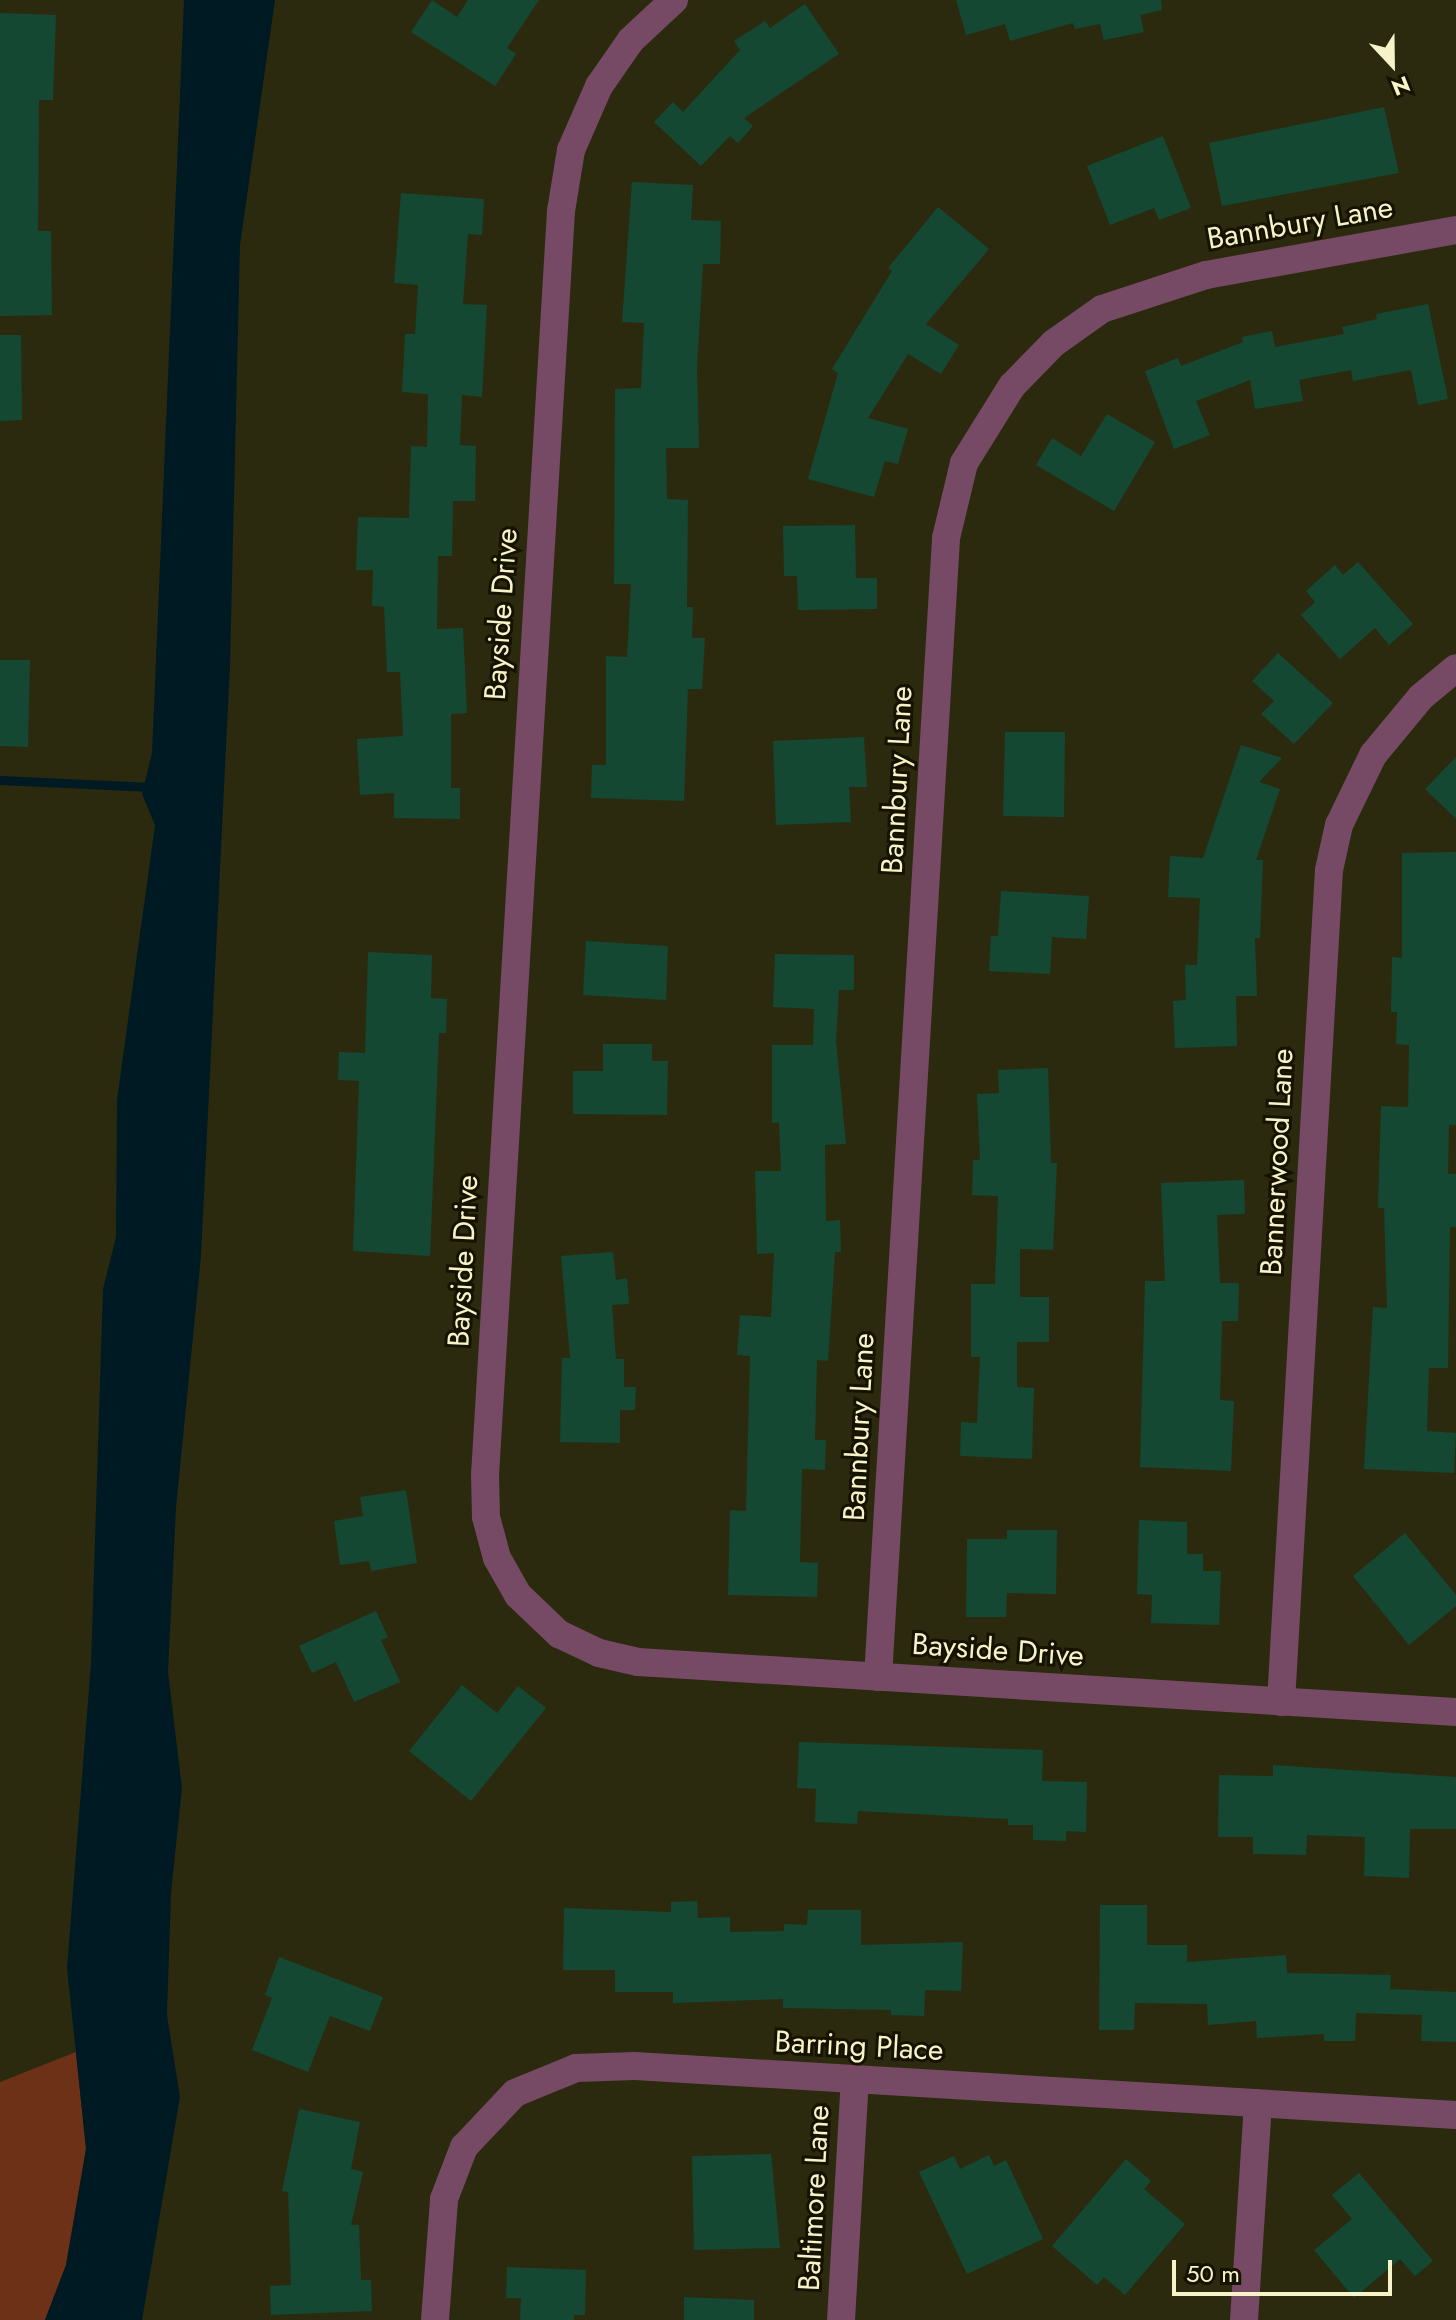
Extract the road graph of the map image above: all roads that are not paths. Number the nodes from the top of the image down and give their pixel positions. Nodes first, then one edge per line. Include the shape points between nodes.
1 (674, 0) edge
2 (1456, 230) edge
3 (1456, 668) edge
4 (878, 1677) junction
5 (1281, 1702) junction
6 (1456, 1712) edge
7 (855, 2080) junction
8 (1258, 2103) junction
9 (1456, 2115) edge
10 (435, 2320) edge
11 (841, 2320) edge
12 (1244, 2320) edge

1 - 4 street, Bayside Drive via 631,40 599,86 571,150 561,211 486,1517 497,1558 518,1595 559,1634 599,1653 659,1665
2 - 4 street, Bannbury Lane via 1193,278 1102,309 1032,363 994,409 964,463 946,538
3 - 5 street, Bannerwood Lane via 1421,697 1373,755 1339,825 1329,870
4 - 5 street, Bayside Drive
5 - 6 street, Bayside Drive
7 - 8 street, Barring Place
7 - 10 street, Barring Place via 611,2065 576,2068 530,2084 488,2117 455,2165 441,2225
7 - 11 street, Baltimore Lane
8 - 9 street, Barring Place
8 - 12 street

